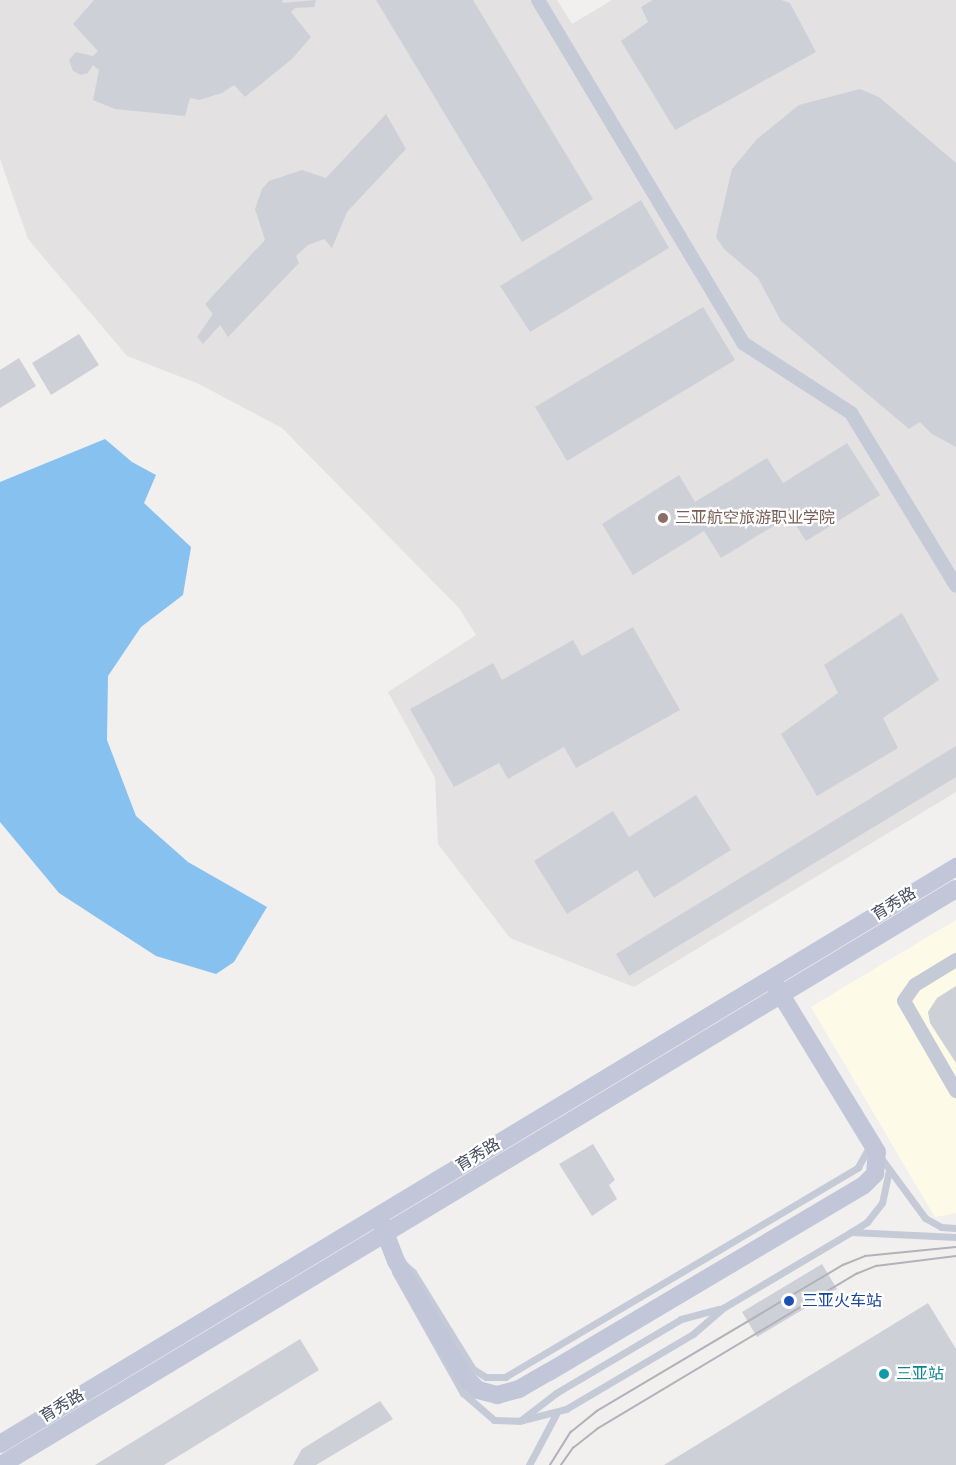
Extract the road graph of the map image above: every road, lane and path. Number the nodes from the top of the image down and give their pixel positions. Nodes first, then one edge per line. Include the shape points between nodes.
1 (538, 0) edge
2 (956, 586) edge
3 (956, 867) edge
4 (956, 889) edge
5 (956, 960) edge
6 (776, 987) junction
7 (956, 1090) edge
8 (873, 1145) junction
9 (889, 1170) junction
10 (379, 1215) junction
11 (956, 1228) edge
12 (851, 1232) junction
13 (385, 1234) junction
14 (956, 1237) edge
15 (396, 1261) junction
16 (723, 1308) junction
17 (556, 1414) junction
18 (519, 1421) junction
19 (0, 1444) edge
20 (6, 1464) edge
21 (529, 1465) edge

1 - 2 street via 743,343 851,414
3 - 6 main road, 育秀路
4 - 6 main road, 育秀路
5 - 7 street via 915,985 904,1001
6 - 8 main road
6 - 10 main road, 育秀路
6 - 13 main road, 育秀路
8 - 9 lane
8 - 15 main road via 875,1174 864,1185 508,1393 487,1394 471,1385
9 - 11 lane via 925,1218 941,1227
9 - 12 lane via 882,1203 867,1222
10 - 13 main road
10 - 19 main road, 育秀路
12 - 14 lane
12 - 16 lane
13 - 15 main road
13 - 20 main road, 育秀路
15 - 18 lane via 396,1279 463,1393 482,1414 494,1420
16 - 17 lane via 693,1334
16 - 18 lane via 681,1319 556,1393
17 - 18 lane
17 - 21 lane

